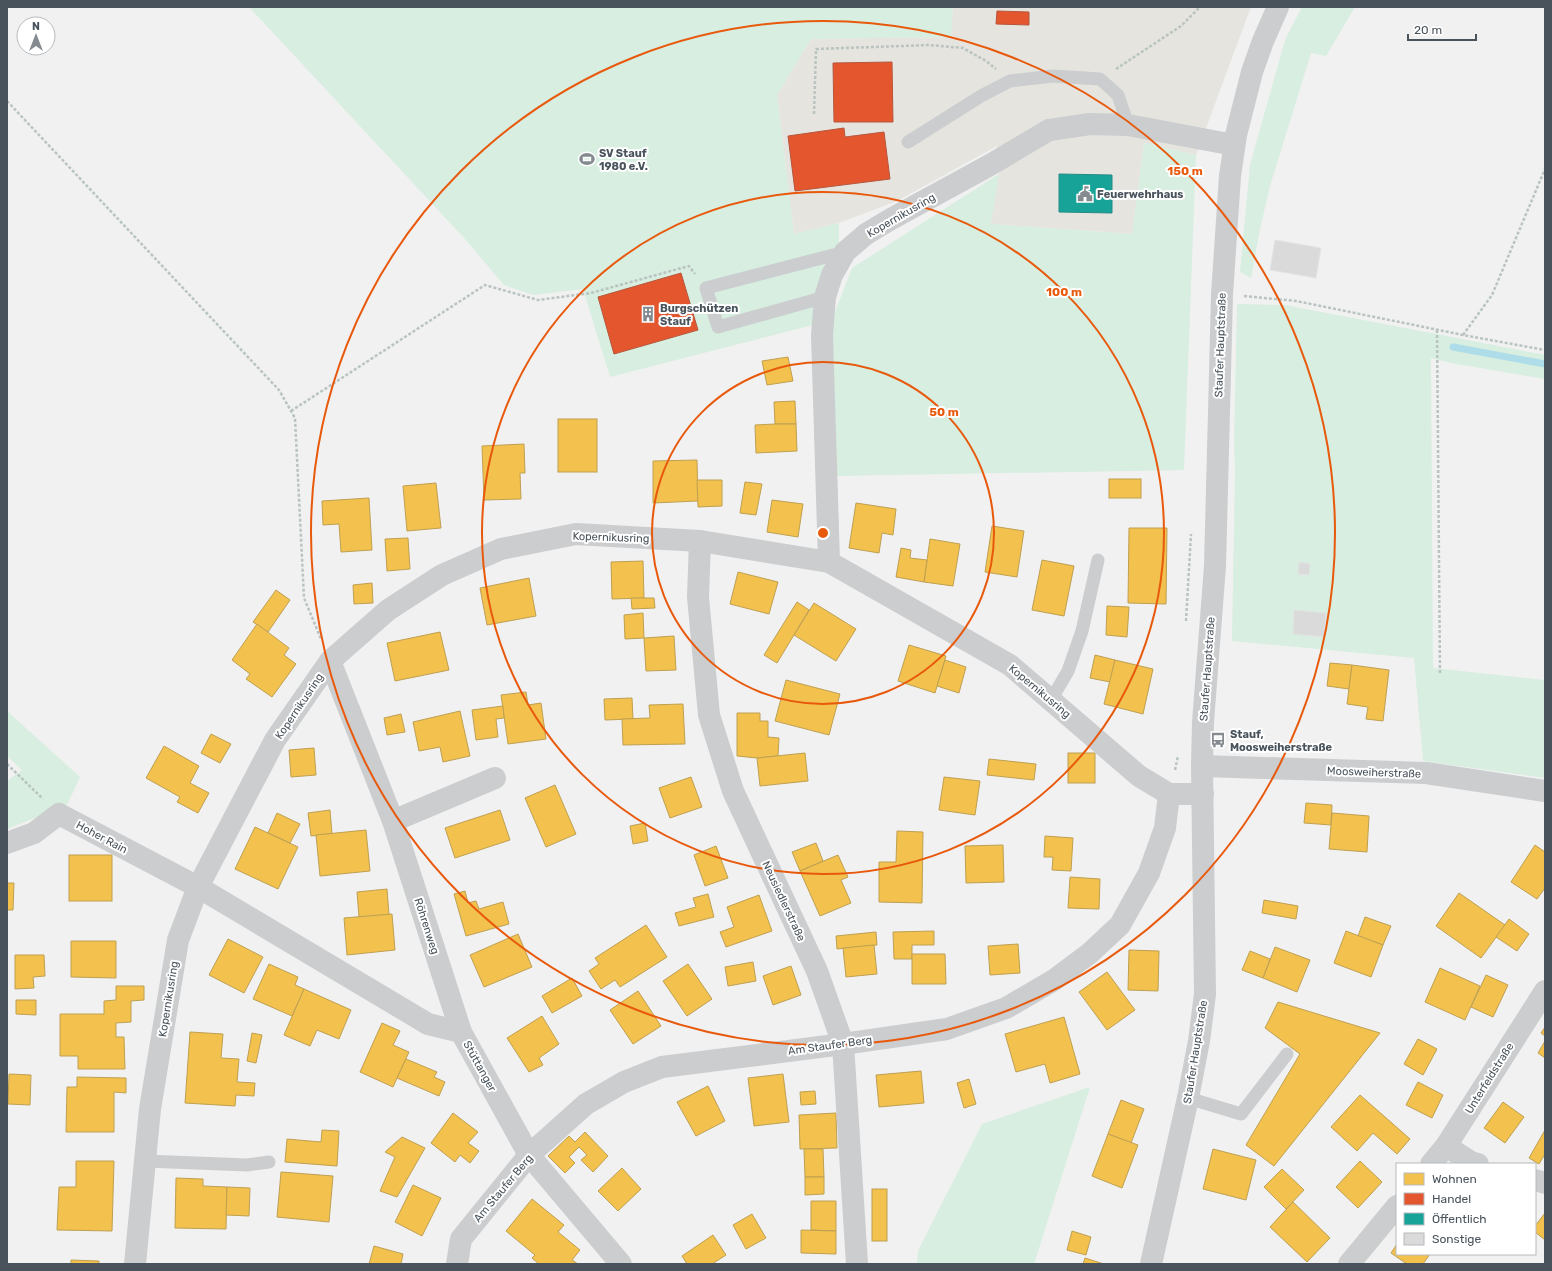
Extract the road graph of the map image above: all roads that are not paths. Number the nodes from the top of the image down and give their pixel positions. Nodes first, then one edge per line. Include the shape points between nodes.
1 (1278, 7) edge
2 (1128, 125) junction
3 (908, 142) dead end
4 (1234, 145) junction
5 (845, 252) junction
6 (825, 297) junction
7 (700, 541) junction
8 (1098, 560) dead end
9 (829, 562) junction
10 (330, 661) junction
11 (1051, 700) junction
12 (1202, 766) junction
13 (495, 778) dead end
14 (1545, 791) edge
15 (1169, 794) junction
16 (1203, 794) junction
17 (393, 821) junction
18 (7, 843) edge
19 (198, 887) junction
20 (1545, 991) edge
21 (461, 1032) junction
22 (843, 1044) junction
23 (1287, 1054) dead end
24 (1188, 1098) junction
25 (1446, 1146) junction
26 (529, 1155) junction
27 (145, 1161) junction
28 (269, 1162) dead end
29 (1432, 1163) edge
30 (1474, 1163) edge
31 (1396, 1207) edge
32 (135, 1264) edge
33 (457, 1264) edge
34 (621, 1264) edge
35 (857, 1264) edge
36 (1151, 1264) edge
37 (1349, 1264) edge

1 - 4 street, Staufer Hauptstraße via 1252,72
2 - 3 lane via 1118,95 1100,79 1053,76 1010,81 981,96
2 - 4 street, Kopernikusring
2 - 5 street, Kopernikusring via 1090,124 1049,130 891,219 866,234
4 - 12 street, Staufer Hauptstraße via 1222,295 1215,566
5 - 6 street, Kopernikusring via 832,275
5 - 6 lane via 706,288 718,327
6 - 9 street, Kopernikusring via 822,335
7 - 9 street, Kopernikusring
7 - 10 street, Kopernikusring via 576,534 501,549 442,575 388,610
7 - 22 street, Neusiedlerstraße via 698,597 709,715 733,791 817,971
8 - 11 lane via 1082,631 1068,671
9 - 11 street, Kopernikusring via 1010,665
10 - 17 street, Röhrenweg
10 - 19 street, Kopernikusring via 276,740
11 - 15 street, Kopernikusring via 1139,776
12 - 14 street, Moosweiherstraße via 1426,774
12 - 16 street, Staufer Hauptstraße
13 - 17 street
15 - 16 street
15 - 22 street, Am Staufer Berg via 1165,828 1149,873 1120,924 1090,953 1054,980 1006,1008 947,1029
16 - 24 street, Staufer Hauptstraße via 1205,994
17 - 21 street, Röhrenweg
18 - 19 street, Hoher Rain via 34,833 59,814
19 - 21 street, Stüttanger via 428,1024
19 - 27 street, Kopernikusring via 178,940 150,1109
20 - 25 street, Unterfeldstraße
21 - 26 street, Stüttanger
22 - 26 street, Am Staufer Berg via 662,1067 624,1082 586,1104
22 - 35 street, Neusiedlerstraße
23 - 24 lane via 1241,1114
24 - 36 street, Staufer Hauptstraße
25 - 29 street, Unterfeldstraße
25 - 30 street
26 - 33 street, Am Staufer Berg via 461,1239
26 - 34 street, Stüttanger
27 - 28 lane via 247,1165
27 - 32 street, Kopernikusring
31 - 37 street

